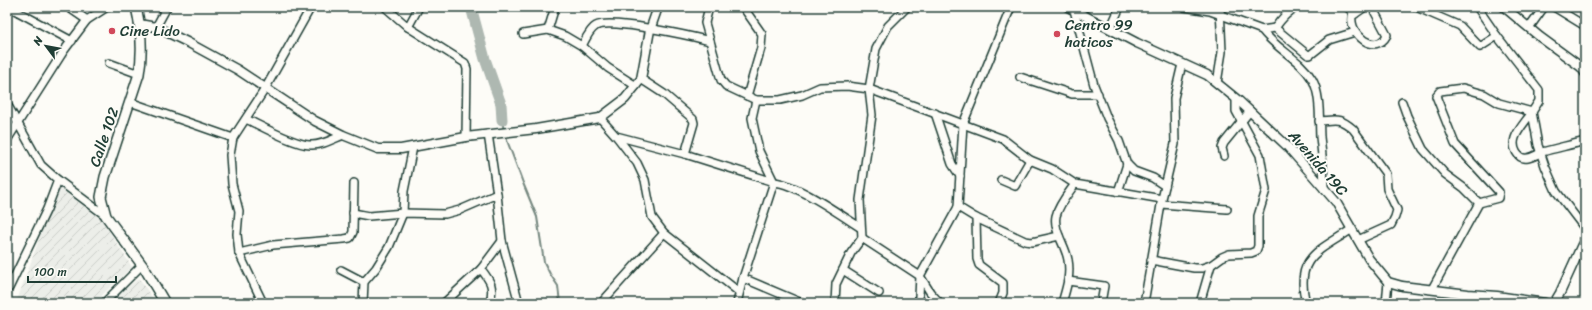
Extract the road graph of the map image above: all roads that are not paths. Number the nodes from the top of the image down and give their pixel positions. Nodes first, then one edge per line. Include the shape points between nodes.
1 (9, 7) edge
2 (68, 7) edge
3 (107, 7) edge
4 (136, 7) edge
5 (167, 7) edge
6 (311, 7) edge
7 (385, 7) edge
8 (419, 7) edge
9 (555, 7) edge
10 (658, 7) edge
11 (710, 7) edge
12 (743, 7) edge
13 (907, 7) edge
14 (1011, 7) edge
15 (1120, 7) edge
16 (1184, 7) edge
17 (1220, 7) edge
18 (1297, 7) edge
19 (1347, 7) edge
20 (1366, 7) edge
21 (1372, 7) edge
22 (1416, 7) edge
23 (1477, 7) edge
24 (1504, 7) edge
25 (1544, 7) edge
26 (1554, 7) edge
27 (1071, 9) edge
28 (1429, 9) edge
29 (1354, 14) junction
30 (1220, 15) junction
31 (87, 20) junction
32 (139, 24) junction
33 (1585, 26) edge
34 (156, 27) junction
35 (408, 27) junction
36 (1275, 28) junction
37 (1529, 28) junction
38 (1110, 29) junction
39 (548, 30) junction
40 (650, 30) junction
41 (1262, 30) junction
42 (1355, 32) junction
43 (523, 34) dead end
44 (1497, 36) junction
45 (72, 41) junction
46 (710, 41) junction
47 (582, 46) junction
48 (109, 63) dead end
49 (1182, 64) junction
50 (1585, 72) edge
51 (139, 74) junction
52 (1020, 77) dead end
53 (642, 79) junction
54 (1217, 83) junction
55 (636, 86) junction
56 (265, 88) junction
57 (869, 89) junction
58 (1098, 94) junction
59 (747, 96) junction
60 (1236, 99) junction
61 (756, 100) junction
62 (130, 102) junction
63 (1402, 102) dead end
64 (7, 104) edge
65 (1250, 111) junction
66 (1532, 112) junction
67 (935, 113) junction
68 (600, 118) junction
69 (246, 119) junction
70 (1319, 121) junction
71 (18, 123) junction
72 (1242, 123) junction
73 (963, 124) junction
74 (488, 134) junction
75 (343, 135) junction
76 (616, 136) junction
77 (466, 137) junction
78 (233, 138) junction
79 (7, 140) edge
80 (1585, 141) edge
81 (413, 147) junction
82 (1540, 153) junction
83 (685, 154) junction
84 (1224, 156) dead end
85 (1030, 160) junction
86 (1127, 164) junction
87 (960, 176) junction
88 (58, 180) junction
89 (1001, 180) dead end
90 (774, 182) junction
91 (354, 183) dead end
92 (1075, 184) junction
93 (1165, 186) junction
94 (1324, 189) junction
95 (1118, 192) junction
96 (497, 194) junction
97 (1161, 202) junction
98 (1479, 203) junction
99 (958, 207) junction
100 (1227, 209) dead end
101 (354, 213) junction
102 (403, 213) junction
103 (106, 216) junction
104 (976, 218) junction
105 (862, 228) junction
106 (1352, 229) junction
107 (1585, 229) edge
108 (664, 233) junction
109 (1059, 236) junction
110 (862, 238) junction
111 (1585, 238) edge
112 (1358, 240) junction
113 (502, 241) junction
114 (239, 253) junction
115 (1151, 260) junction
116 (142, 265) junction
117 (1211, 265) junction
118 (481, 269) junction
119 (341, 270) dead end
120 (843, 270) junction
121 (920, 276) junction
122 (743, 278) junction
123 (1068, 281) junction
124 (364, 282) junction
125 (1388, 282) junction
126 (9, 288) dead end
127 (1432, 289) junction
128 (739, 292) junction
129 (879, 293) dead end
130 (603, 301) dead end
131 (104, 303) edge
132 (165, 303) edge
133 (263, 303) edge
134 (363, 303) edge
135 (444, 303) edge
136 (490, 303) edge
137 (519, 303) edge
138 (737, 303) edge
139 (802, 303) edge
140 (835, 303) edge
141 (920, 303) edge
142 (940, 303) edge
143 (999, 303) edge
144 (1062, 303) edge
145 (1101, 303) edge
146 (1144, 303) edge
147 (1200, 303) edge
148 (1306, 303) edge
149 (1386, 303) edge
150 (1545, 303) edge
151 (1554, 303) edge

1 - 45 street
2 - 31 street
3 - 31 street
4 - 32 main road, Calle 102
5 - 34 street
6 - 56 street
7 - 35 street
8 - 35 street
9 - 39 street
10 - 40 street
11 - 46 street via 705,23
12 - 59 street via 762,34 761,48
13 - 57 street via 888,26 876,48
14 - 73 street
15 - 38 street
16 - 30 street
17 - 30 street
18 - 36 street via 1282,18
19 - 29 street
20 - 29 street
21 - 42 street via 1387,35 1383,41 1377,44 1363,41
22 - 28 street via 1422,10
23 - 44 street
24 - 37 street
25 - 37 street
26 - 33 street
27 - 38 street, Avenida 19C
27 - 58 street
28 - 44 street via 1460,26 1480,47
29 - 42 street via 1351,19
30 - 41 street
30 - 54 street via 1222,52
31 - 45 street
32 - 34 street
32 - 51 main road, Calle 102
34 - 56 street via 238,70
35 - 77 street via 464,63 467,69
36 - 41 street
36 - 42 street via 1308,55 1329,40
37 - 50 street
38 - 49 street, Avenida 19C
39 - 43 street
39 - 47 street via 566,36
40 - 46 street
40 - 47 street via 624,24 597,25
40 - 53 street
41 - 70 street via 1300,65 1312,80 1317,93
44 - 66 street via 1539,90 1539,101
45 - 71 street
46 - 59 street via 721,80 726,86
47 - 55 street via 608,68
48 - 51 street
49 - 54 street, Avenida 19C via 1207,75
49 - 93 street via 1174,98 1175,144
51 - 62 main road, Calle 102
52 - 58 street via 1072,94
53 - 55 street
53 - 83 street via 693,119
54 - 60 street, Avenida 19C
55 - 68 street via 625,99
56 - 69 street
56 - 75 street via 315,121
57 - 61 street via 847,86 820,87 802,95 780,100
57 - 67 street
57 - 105 street via 872,115 860,200
58 - 86 street
59 - 61 street
60 - 65 street, Avenida 19C
60 - 72 street via 1236,111
61 - 90 street via 753,125 759,151
62 - 78 street
62 - 103 main road, Calle 102 via 105,177 101,196
63 - 98 street via 1423,149 1445,174
64 - 71 street
65 - 72 street
65 - 94 street, Avenida 19C via 1287,146
66 - 82 street
66 - 82 street via 1515,137 1515,151 1519,156 1528,158
66 - 98 street via 1499,103 1484,94 1463,88 1440,91 1437,94 1455,144 1499,192 1498,198
67 - 73 street
67 - 87 street via 952,164
68 - 74 street
68 - 76 street
69 - 75 street via 295,142 310,145
69 - 78 street
70 - 94 street
70 - 112 street via 1339,120 1347,123 1386,174 1388,189 1397,210 1395,217 1391,225
71 - 79 street
71 - 88 street via 42,165
72 - 84 street via 1224,143
72 - 117 street via 1260,155 1266,190 1258,216 1258,246 1256,251 1229,254
73 - 85 street via 1003,139
73 - 87 street
74 - 77 street
74 - 96 street
75 - 81 street via 378,149
76 - 83 street
76 - 108 street via 637,163 645,180 652,217
77 - 81 street
78 - 114 street via 230,155 232,184 238,211
80 - 82 street
81 - 102 street via 404,191
82 - 107 street via 1556,191
83 - 90 street
85 - 89 street via 1015,186
85 - 92 street via 1052,169
86 - 93 street via 1134,171
86 - 95 street
87 - 99 street
88 - 103 street
88 - 126 street
90 - 105 street via 782,183 819,202
90 - 122 street
91 - 101 street
92 - 95 street
92 - 109 street via 1060,204 1056,216
93 - 97 street
94 - 106 street, Avenida 19C via 1336,202
95 - 97 street
96 - 102 street via 445,214
96 - 113 street
97 - 100 street
97 - 115 street
98 - 127 street
99 - 104 street
99 - 121 street
101 - 102 street via 369,216
101 - 114 street via 353,232 350,238 273,245
102 - 124 street via 389,247
103 - 116 main road, Calle 102
104 - 109 street via 1025,241 1032,242
104 - 143 street via 977,259 979,265 1003,282 1003,293
105 - 110 street
106 - 112 street, Avenida 19C
106 - 148 street via 1311,257 1305,266 1303,281
108 - 128 street
108 - 130 street
109 - 123 street via 1068,261
110 - 120 street via 851,252
110 - 121 street
111 - 151 street
112 - 125 street, Avenida 19C
113 - 118 street
113 - 137 street
114 - 133 street
115 - 117 street via 1194,268
115 - 146 street
116 - 131 street
116 - 132 main road, Calle 102
117 - 147 street
118 - 135 street
118 - 136 street via 491,283 493,292
119 - 124 street
120 - 129 street
120 - 140 street via 836,284
121 - 141 street
121 - 142 street
122 - 128 street
122 - 139 street
123 - 144 street
123 - 145 street via 1104,286
124 - 134 street
125 - 127 street
125 - 149 street
127 - 150 street
128 - 138 street

